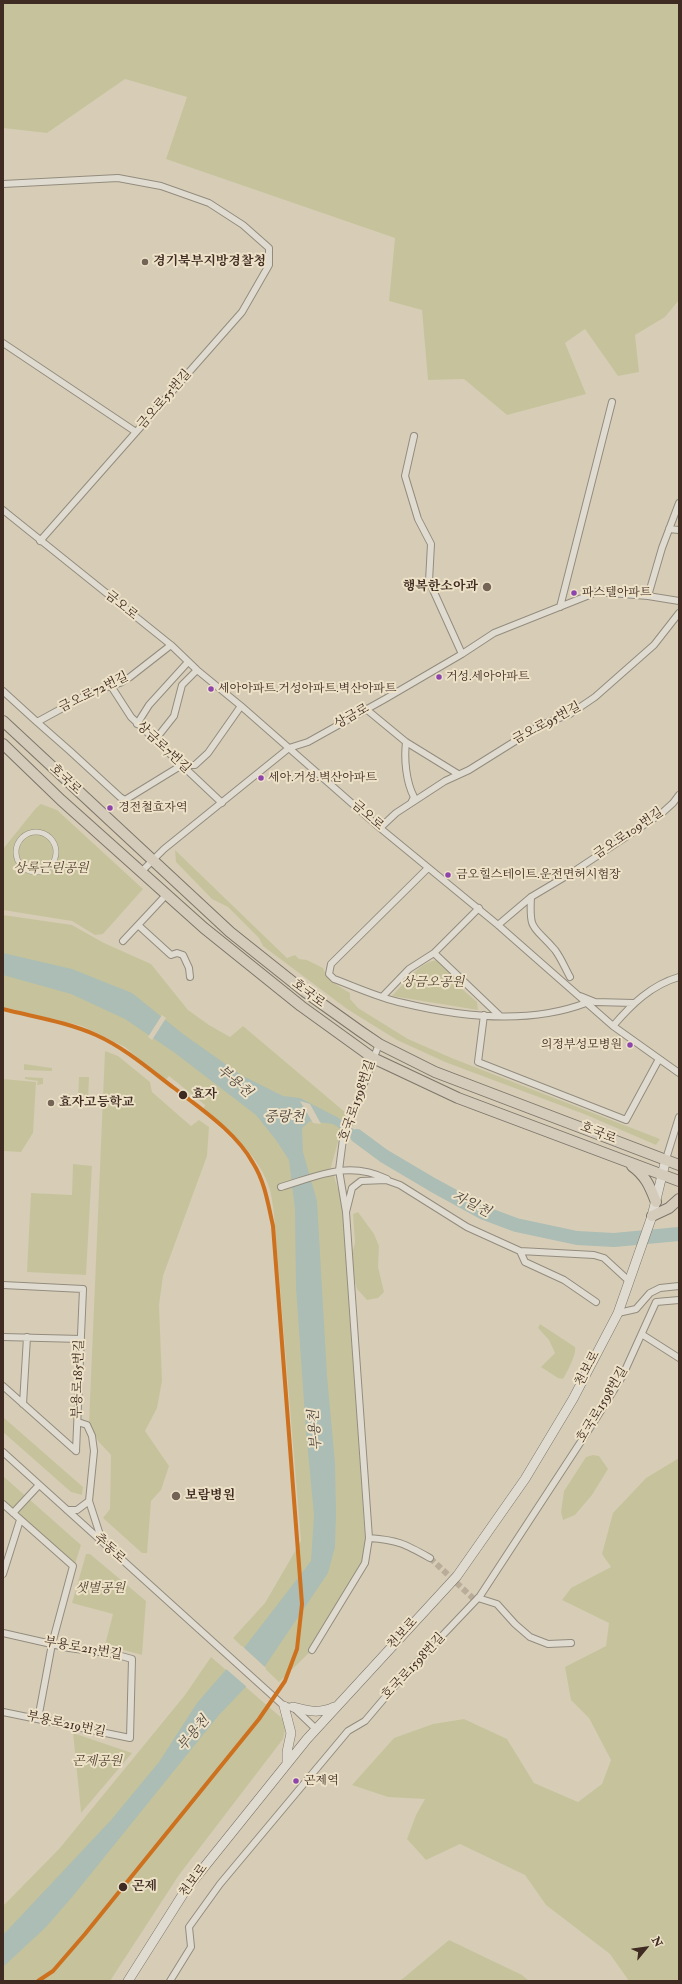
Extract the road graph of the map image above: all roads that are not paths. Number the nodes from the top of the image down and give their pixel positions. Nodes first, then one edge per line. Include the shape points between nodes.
1 (3, 184) edge
2 (3, 343) edge
3 (612, 402) dead end
4 (136, 432) junction
5 (414, 436) dead end
6 (679, 503) edge
7 (4, 513) edge
8 (669, 529) junction
9 (679, 530) edge
10 (40, 541) junction
11 (648, 596) junction
12 (679, 601) edge
13 (560, 607) junction
14 (679, 613) edge
15 (170, 645) junction
16 (462, 654) junction
17 (188, 662) junction
18 (197, 670) junction
19 (111, 686) junction
20 (3, 691) edge
21 (241, 706) junction
22 (366, 709) junction
23 (3, 720) edge
24 (37, 722) junction
25 (137, 724) junction
26 (156, 740) junction
27 (406, 742) junction
28 (3, 744) edge
29 (290, 748) junction
30 (182, 765) junction
31 (458, 774) junction
32 (679, 795) edge
33 (222, 803) junction
34 (411, 803) junction
35 (380, 828) junction
36 (152, 860) junction
37 (53, 862) joint
38 (428, 868) junction
39 (141, 872) junction
40 (167, 894) junction
41 (531, 897) junction
42 (479, 908) junction
43 (138, 925) junction
44 (498, 925) junction
45 (123, 941) dead end
46 (434, 953) junction
47 (679, 976) edge
48 (190, 977) dead end
49 (570, 977) dead end
50 (577, 995) junction
51 (383, 996) junction
52 (586, 1003) junction
53 (634, 1003) junction
54 (484, 1015) junction
55 (500, 1016) junction
56 (613, 1026) junction
57 (379, 1044) junction
58 (373, 1058) junction
59 (659, 1059) junction
60 (435, 1072) junction
61 (679, 1073) edge
62 (406, 1074) junction
63 (679, 1117) edge
64 (621, 1158) junction
65 (666, 1159) junction
66 (679, 1165) edge
67 (339, 1170) junction
68 (663, 1174) junction
69 (679, 1181) edge
70 (400, 1185) junction
71 (281, 1187) dead end
72 (679, 1199) edge
73 (656, 1202) junction
74 (346, 1212) junction
75 (652, 1216) junction
76 (520, 1251) junction
77 (629, 1281) junction
78 (3, 1284) edge
79 (679, 1286) edge
80 (679, 1300) edge
81 (596, 1302) dead end
82 (618, 1313) junction
83 (643, 1335) junction
84 (3, 1337) edge
85 (27, 1337) junction
86 (81, 1339) junction
87 (679, 1358) edge
88 (3, 1386) edge
89 (22, 1404) junction
90 (78, 1422) junction
91 (3, 1452) edge
92 (39, 1485) junction
93 (89, 1501) junction
94 (3, 1504) edge
95 (67, 1510) junction
96 (13, 1513) junction
97 (20, 1520) junction
98 (369, 1538) junction
99 (102, 1542) junction
100 (430, 1558) tunnel mouth
101 (3, 1574) edge
102 (478, 1598) junction
103 (3, 1633) edge
104 (571, 1643) dead end
105 (52, 1644) junction
106 (312, 1650) dead end
107 (337, 1706) junction
108 (288, 1707) junction
109 (3, 1712) edge
110 (38, 1719) junction
111 (316, 1729) junction
112 (130, 1738) joint
113 (287, 1764) junction
114 (128, 1981) edge
115 (170, 1981) edge

1 - 4 street, 금오로55번길 via 118,178 161,186 209,204 244,225 269,248 269,265 242,312
2 - 4 street
3 - 13 street
4 - 10 street, 금오로55번길
5 - 16 street via 405,476 418,520 431,544 429,581
6 - 8 street
7 - 10 street, 금오로
8 - 9 street
8 - 11 street
10 - 15 street, 금오로
11 - 12 street, 상금로
11 - 13 street, 상금로 via 597,592
13 - 16 street, 상금로 via 494,633
14 - 31 street, 금오로95번길 via 654,645 595,697 570,714 541,725 469,770
15 - 17 street, 금오로
15 - 19 street, 금오로72번길 via 130,677
16 - 22 street, 상금로
17 - 18 street, 금오로
17 - 25 street via 149,705
18 - 21 street, 금오로
18 - 26 street via 182,685 174,716
19 - 24 street, 금오로72번길 via 92,692
19 - 25 street, 상금로7번길
20 - 24 street
21 - 29 street, 금오로
21 - 30 street via 208,753 195,765
22 - 27 street
22 - 29 street, 상금로 via 308,742
23 - 36 main road, 호국로
24 - 30 street via 125,800
25 - 26 street, 상금로7번길
26 - 30 street, 상금로7번길
27 - 31 street
27 - 34 street via 404,755 410,789 414,796
28 - 39 main road, 호국로
29 - 33 street, 상금로
29 - 35 street, 금오로
30 - 33 street, 상금로7번길
31 - 34 street, 금오로95번길
32 - 41 street, 금오로109번길 via 662,813
33 - 36 street, 상금로
34 - 35 street, 금오로95번길
35 - 38 street, 금오로
36 - 39 street, 상금로
36 - 57 main road, 호국로 via 230,932 304,991
37 - 37 street via 43,870 27,869 16,855 19,842 25,835 33,832 46,835 55,845 56,854
38 - 42 street, 금오로
38 - 51 street via 329,967 334,979
39 - 40 main road, 호국로
40 - 43 street
40 - 58 main road, 호국로 via 204,928 301,1006
41 - 44 street, 금오로109번길
41 - 49 street via 533,928 555,951
42 - 44 street, 금오로
42 - 46 street
43 - 45 street
43 - 48 street via 171,955 183,955
44 - 50 street, 금오로
46 - 51 street via 409,969
46 - 55 street
47 - 53 street via 656,987
50 - 52 street, 금오로
50 - 53 street via 594,1002
51 - 54 street via 401,1003 451,1013
52 - 55 street via 570,1009 541,1014
52 - 56 street, 금오로
53 - 56 street
54 - 55 street
54 - 59 street via 478,1062 626,1120
56 - 59 street, 금오로
57 - 58 street, 호국로1598번길
57 - 60 main road, 호국로
58 - 62 main road, 호국로
58 - 67 street, 호국로1598번길 via 343,1138
59 - 61 street, 금오로
60 - 62 main road via 424,1072 411,1066 407,1067
60 - 65 main road, 호국로
62 - 64 main road, 호국로 via 458,1098
63 - 65 street
64 - 68 main road, 호국로
64 - 73 main road via 646,1178
65 - 66 main road, 호국로
65 - 68 main road
67 - 70 street via 378,1174
67 - 71 street via 326,1171
67 - 74 street, 호국로1598번길
68 - 69 main road, 호국로
68 - 73 main road
70 - 74 street via 386,1180 360,1181 352,1188
70 - 76 street via 467,1227
72 - 75 main road via 669,1208
73 - 75 main road
74 - 98 street
75 - 77 main road, 천보로
76 - 77 street via 594,1255 604,1258
76 - 81 street via 525,1262 564,1280
77 - 82 main road, 천보로
78 - 86 street, 부용로185번길 via 83,1289
79 - 82 street via 660,1288 650,1293 636,1309
80 - 83 street, 호국로1598번길 via 656,1302
82 - 107 main road, 천보로 via 573,1399 525,1479 457,1576
83 - 87 street
83 - 102 street, 호국로1598번길 via 598,1417
84 - 85 street
85 - 86 street
85 - 89 street
86 - 90 street, 부용로185번길
88 - 89 street, 부용로185번길
89 - 90 street, 부용로185번길 via 76,1451
90 - 93 street via 87,1425 92,1436 94,1451
91 - 92 street, 추동로
92 - 95 street, 추동로
92 - 96 street
93 - 95 street via 78,1510
93 - 99 street
94 - 96 street
95 - 99 street, 추동로
96 - 97 street
97 - 101 street
97 - 105 street via 73,1566
98 - 100 street via 398,1541
98 - 106 street via 365,1563
99 - 108 street, 추동로
102 - 104 street via 497,1604 530,1637 548,1644
102 - 115 street, 호국로1598번길 via 365,1720 348,1731 220,1884 189,1927 191,1947
103 - 105 street, 부용로213번길
105 - 110 street
105 - 112 street, 부용로213번길 via 132,1659
107 - 108 main road via 314,1712
107 - 111 main road, 천보로
108 - 111 street
108 - 113 main road via 291,1733
109 - 110 street, 부용로219번길
110 - 112 street, 부용로219번길
111 - 113 main road, 천보로
113 - 114 main road, 천보로 via 185,1891

